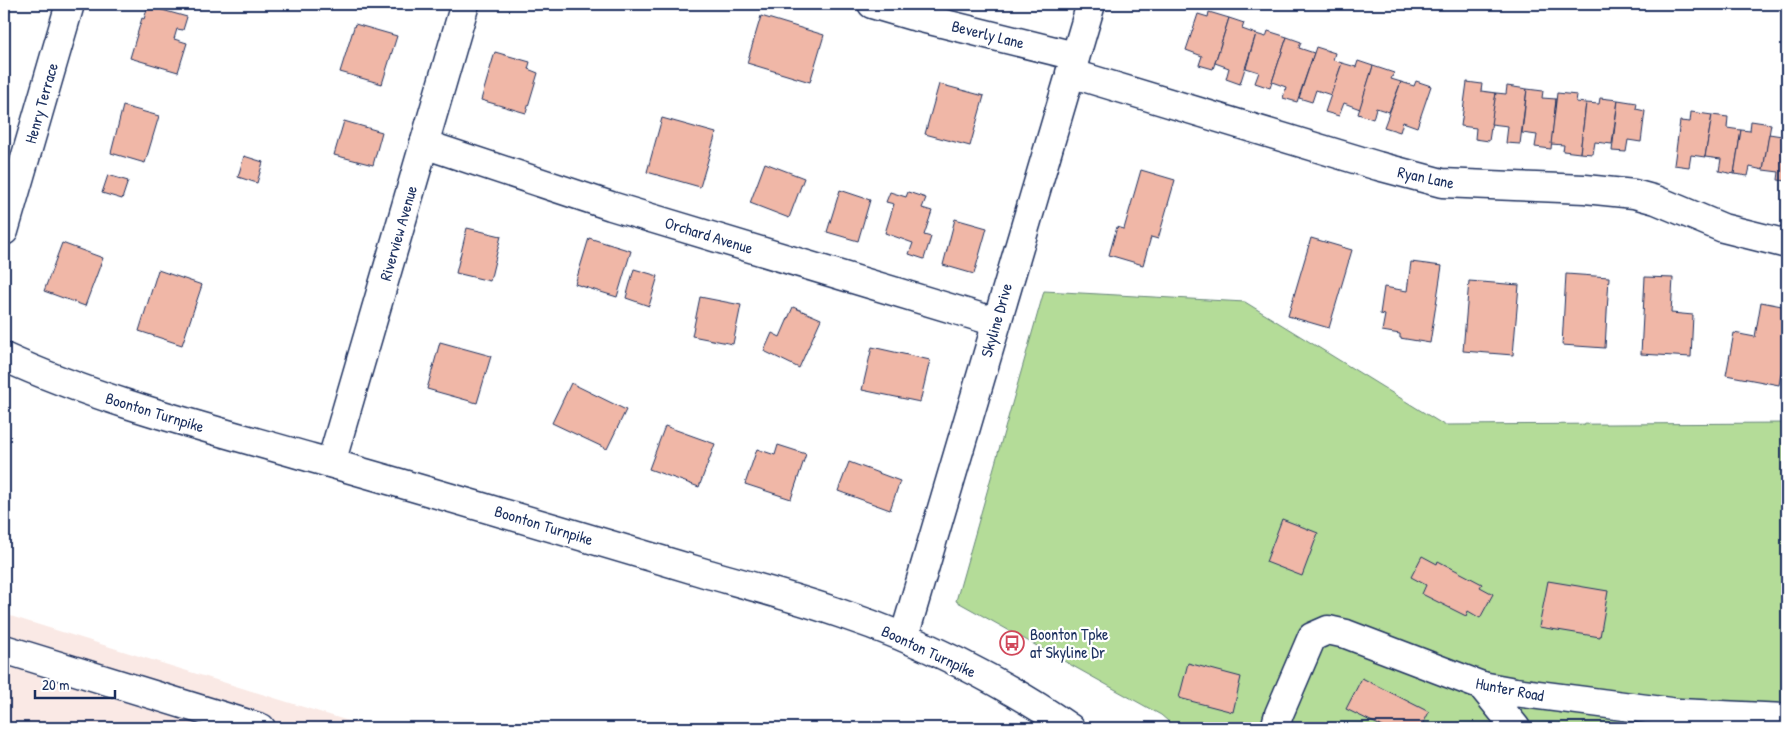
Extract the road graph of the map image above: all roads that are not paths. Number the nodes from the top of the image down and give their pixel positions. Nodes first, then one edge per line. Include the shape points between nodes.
1 (70, 4) edge
2 (465, 4) edge
3 (872, 4) edge
4 (1091, 4) edge
5 (1073, 64) junction
6 (424, 144) junction
7 (4, 231) edge
8 (1787, 244) edge
9 (996, 322) junction
10 (4, 357) edge
11 (331, 464) junction
12 (904, 637) junction
13 (4, 649) edge
14 (1482, 686) junction
15 (1787, 718) edge
16 (261, 728) edge
17 (1070, 728) edge
18 (1275, 728) edge
19 (1516, 728) edge

1 - 7 street, Henry Terrace
2 - 6 street, Riverview Avenue
3 - 5 street, Beverly Lane
4 - 5 street, Skyline Drive
5 - 8 street, Ryan Lane via 1378,166 1442,183 1634,194 1723,228
5 - 9 street, Skyline Drive
6 - 9 street, Orchard Avenue via 611,206
6 - 11 street, Riverview Avenue
9 - 12 street, Skyline Drive
10 - 11 street, Boonton Turnpike via 100,395
11 - 12 street, Boonton Turnpike via 841,614
12 - 17 street, Boonton Turnpike via 975,671
13 - 16 street
14 - 15 street, Hunter Road via 1678,713
14 - 18 street, Hunter Road via 1328,630 1312,637
14 - 19 street

